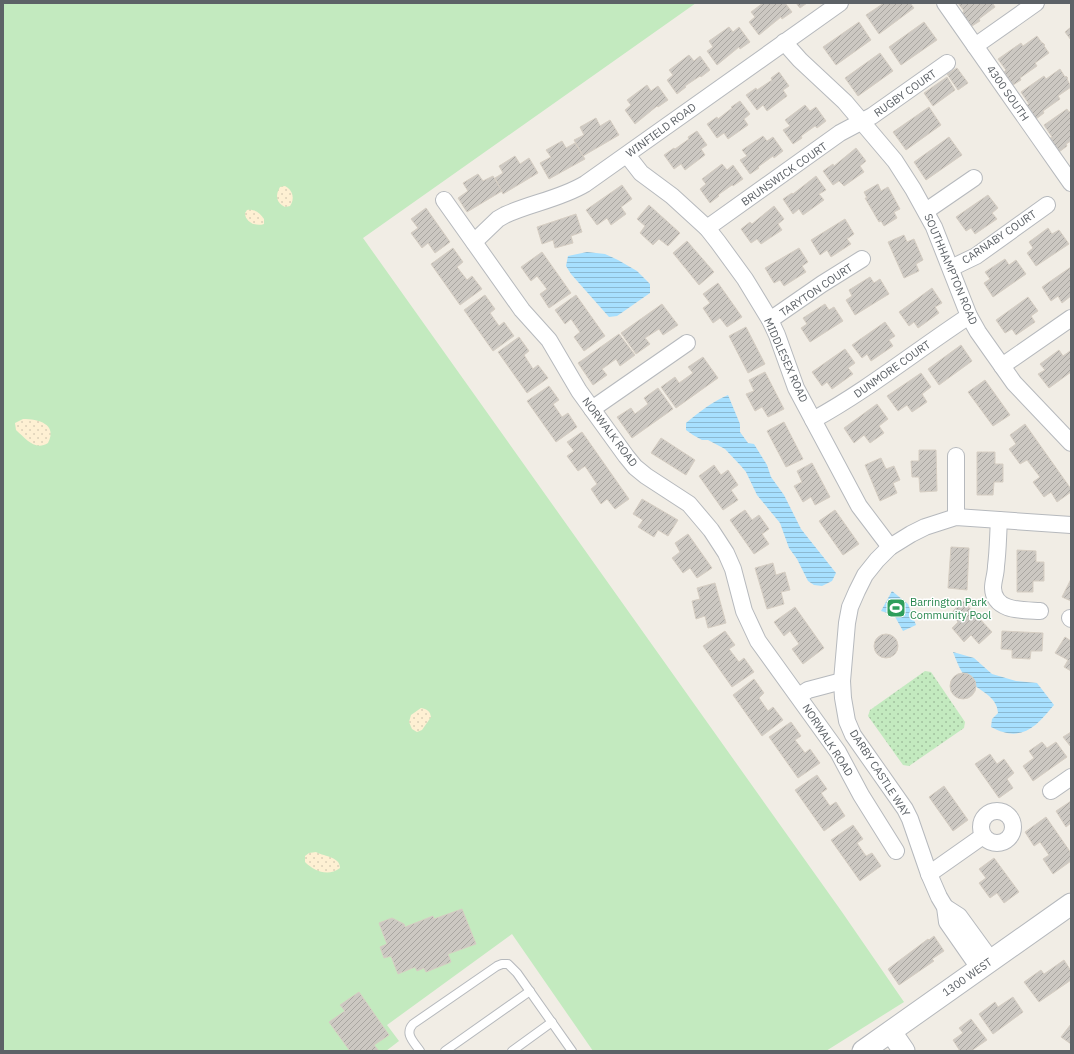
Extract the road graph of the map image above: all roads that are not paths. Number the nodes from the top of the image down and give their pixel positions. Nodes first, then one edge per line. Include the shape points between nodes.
1 (840, 3) edge
2 (945, 3) edge
3 (1036, 3) edge
4 (784, 42) junction
5 (975, 46) junction
6 (947, 63) dead end
7 (862, 121) junction
8 (627, 155) junction
9 (974, 178) dead end
10 (1071, 183) edge
11 (444, 200) dead end
12 (1047, 205) dead end
13 (926, 211) junction
14 (707, 228) junction
15 (474, 242) junction
16 (862, 259) dead end
17 (951, 268) junction
18 (968, 316) junction
19 (1071, 318) edge
20 (770, 320) junction
21 (687, 343) dead end
22 (1002, 366) junction
23 (592, 409) junction
24 (813, 420) junction
25 (1071, 443) edge
26 (956, 456) dead end
27 (956, 517) junction
28 (999, 520) junction
29 (1071, 525) edge
30 (890, 547) junction
31 (1040, 611) dead end
32 (842, 681) junction
33 (799, 696) junction
34 (877, 770) junction
35 (1071, 777) edge
36 (856, 785) junction
37 (1051, 791) dead end
38 (983, 836) dead end
39 (896, 851) dead end
40 (929, 874) junction
41 (1071, 904) edge
42 (985, 964) junction
43 (530, 991) junction
44 (552, 1022) junction
45 (891, 1032) junction
46 (420, 1051) edge
47 (445, 1051) edge
48 (512, 1051) edge
49 (572, 1051) edge
50 (863, 1051) edge
51 (904, 1051) edge

1 - 4 street, WINFIELD ROAD
2 - 5 street, 4300 SOUTH
3 - 5 street
4 - 7 street, SOUTHHAMPTON ROAD
4 - 8 street, WINFIELD ROAD
5 - 10 street, 4300 SOUTH
6 - 7 street, RUGBY COURT
7 - 13 street, SOUTHHAMPTON ROAD via 895,161
7 - 14 street, BRUNSWICK COURT via 840,133
8 - 14 street, MIDDLESEX ROAD via 642,173
8 - 15 street, WINFIELD ROAD via 575,190 505,215
9 - 13 street
11 - 15 street, NORWALK ROAD
12 - 17 street, CARNABY COURT via 976,256
13 - 17 street, SOUTHHAMPTON ROAD
14 - 20 street, MIDDLESEX ROAD via 745,279
15 - 23 street, NORWALK ROAD via 522,310 549,340
16 - 20 street, TARYTON COURT
17 - 18 street, SOUTHHAMPTON ROAD
18 - 22 street, SOUTHHAMPTON ROAD
18 - 24 street, DUNMORE COURT via 869,386
19 - 22 street
20 - 24 street, MIDDLESEX ROAD via 796,388
21 - 23 street
22 - 25 street, SOUTHHAMPTON ROAD via 1024,394
23 - 33 street, NORWALK ROAD via 635,467 689,504 712,530 733,569 744,611 758,641
24 - 30 street, MIDDLESEX ROAD via 859,506
26 - 27 street
27 - 28 street, DARBY CASTLE WAY
27 - 30 street, DARBY CASTLE WAY via 925,527
28 - 29 street, DARBY CASTLE WAY
28 - 31 street via 994,594 1001,603 1012,609
30 - 32 street, DARBY CASTLE WAY via 865,575 850,607 846,623
32 - 33 street, NORWALK ROAD via 808,690
32 - 34 street, DARBY CASTLE WAY via 847,722
33 - 36 street, NORWALK ROAD via 838,752
34 - 36 street, NORWALK ROAD
34 - 40 street, DARBY CASTLE WAY via 910,819
35 - 37 street
36 - 39 street, NORWALK ROAD
38 - 40 street
40 - 42 street, DARBY CASTLE WAY via 945,907 947,922
41 - 42 street, 1300 WEST
42 - 45 street, 1300 WEST
43 - 44 lane
43 - 46 lane via 508,964 497,966 413,1024 408,1033
43 - 47 lane
44 - 48 lane
44 - 49 lane
45 - 50 street, 1300 WEST
45 - 51 street

